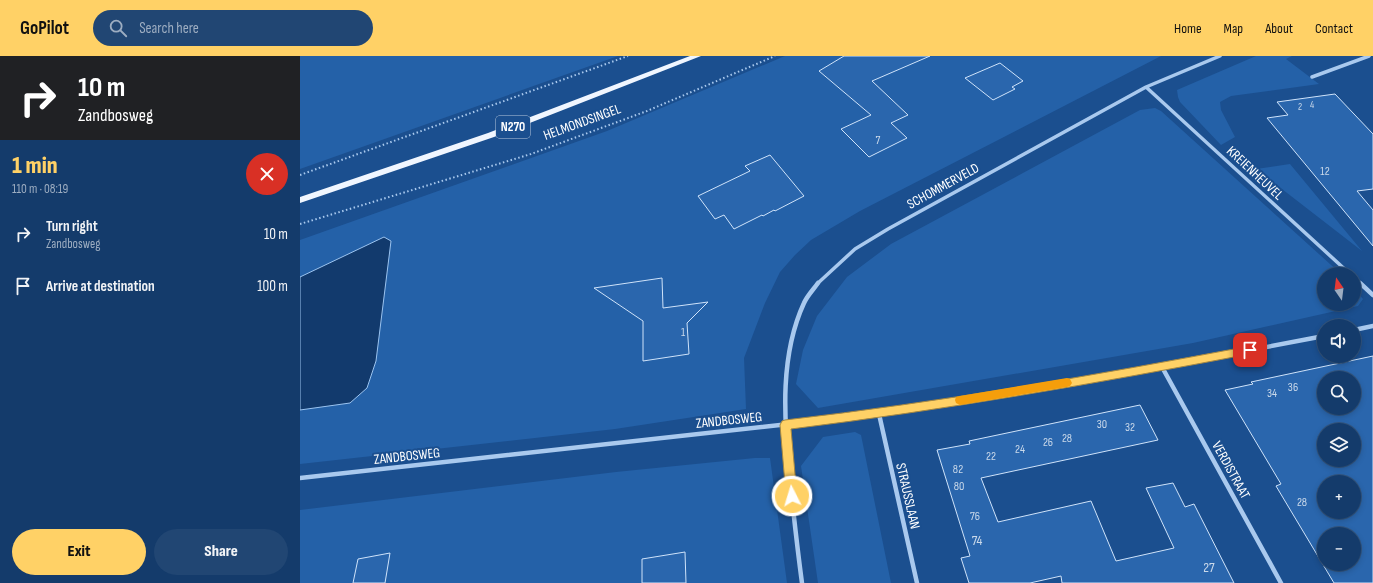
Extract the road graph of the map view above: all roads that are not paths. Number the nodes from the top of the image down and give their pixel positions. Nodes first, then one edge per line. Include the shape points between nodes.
1 (697, 56) edge
2 (1220, 56) edge
3 (1370, 56) edge
4 (1312, 77) dead end
5 (1146, 87) junction
6 (300, 200) edge
7 (1342, 267) edge
8 (1361, 284) edge
9 (1373, 295) edge
10 (1373, 326) edge
11 (1361, 329) edge
12 (1317, 337) edge
13 (1162, 367) junction
14 (879, 414) junction
15 (785, 425) junction
16 (300, 478) edge
17 (802, 583) edge
18 (917, 583) edge
19 (1281, 583) edge

1 - 6 main road, HELMONDSINGEL / N270 via 491,135
2 - 5 street, SCHOMMERVELD
3 - 4 street
5 - 7 street, KREIENHEUVEL
5 - 15 street, SCHOMMERVELD via 888,228 855,249 818,283 804,302 786,367
8 - 9 street
10 - 11 street
12 - 13 street, ZANDBOSWEG
13 - 14 street, ZANDBOSWEG
13 - 19 street, VERDISTRAAT
14 - 15 street, ZANDBOSWEG
14 - 18 street, STRAUSSLAAN
15 - 16 street, ZANDBOSWEG
15 - 17 street

